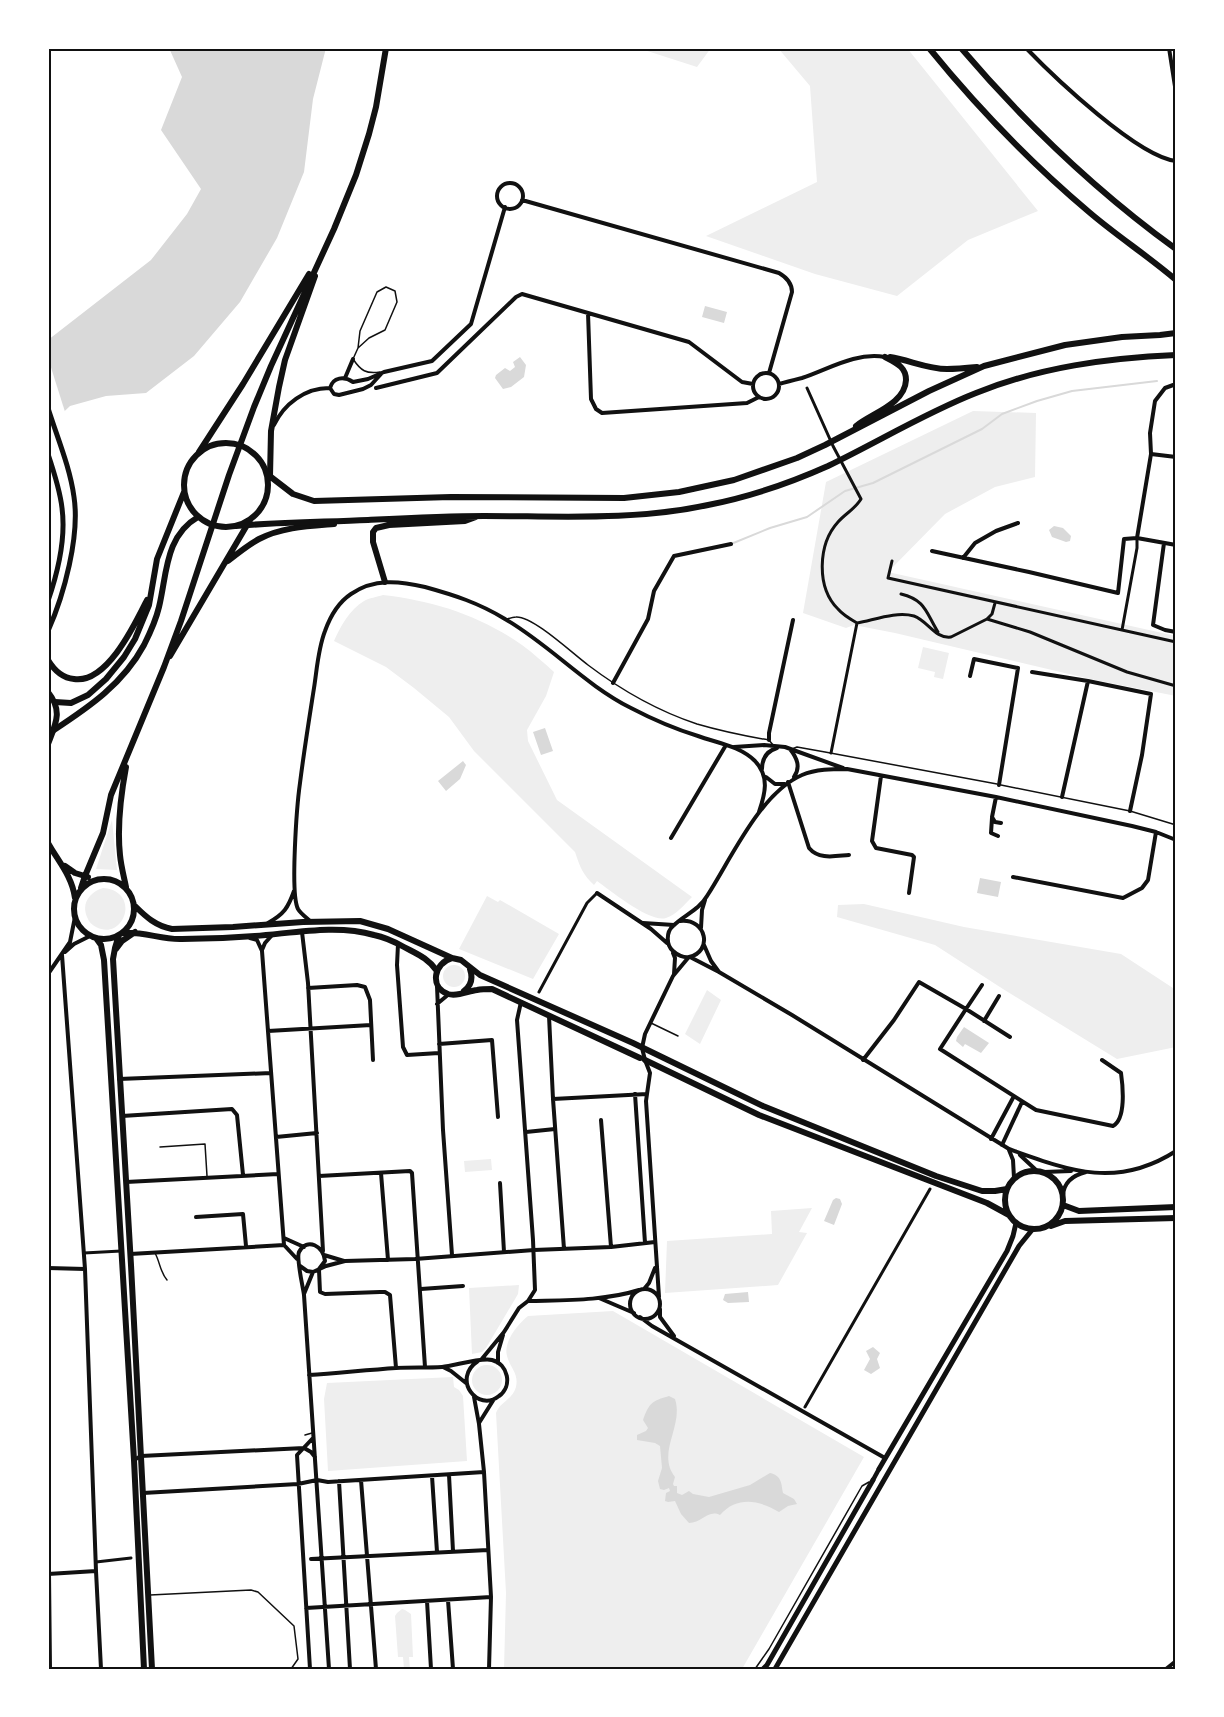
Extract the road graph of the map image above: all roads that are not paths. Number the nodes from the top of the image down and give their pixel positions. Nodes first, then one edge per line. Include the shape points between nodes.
1 (386, 48) edge
2 (929, 48) edge
3 (961, 48) edge
4 (1026, 48) edge
5 (1169, 49) edge
6 (1176, 49) edge
7 (1173, 58) edge
8 (1176, 93) edge
9 (1176, 161) edge
10 (522, 200) junction
11 (505, 207) junction
12 (1176, 249) edge
13 (323, 253) junction
14 (1176, 280) edge
15 (588, 313) junction
16 (1176, 333) edge
17 (358, 348) junction
18 (1176, 355) edge
19 (885, 357) junction
20 (353, 359) junction
21 (984, 366) junction
22 (384, 372) junction
23 (769, 373) junction
24 (345, 378) junction
25 (353, 382) junction
26 (753, 384) junction
27 (778, 384) junction
28 (1176, 384) edge
29 (330, 388) junction
30 (376, 388) dead end
31 (807, 388) dead end
32 (352, 392) junction
33 (759, 397) junction
34 (48, 408) edge
35 (272, 431) junction
36 (845, 435) junction
37 (199, 452) junction
38 (48, 454) edge
39 (1151, 454) junction
40 (1176, 458) edge
41 (268, 477) junction
42 (184, 491) junction
43 (480, 516) junction
44 (201, 518) junction
45 (366, 520) junction
46 (249, 522) junction
47 (1018, 523) dead end
48 (1137, 538) junction
49 (1164, 543) junction
50 (731, 544) dead end
51 (1176, 545) edge
52 (932, 551) dead end
53 (963, 558) junction
54 (892, 561) dead end
55 (225, 563) junction
56 (386, 582) junction
57 (152, 591) junction
58 (901, 594) dead end
59 (48, 600) edge
60 (995, 603) junction
61 (507, 619) junction
62 (987, 619) junction
63 (794, 620) dead end
64 (857, 624) junction
65 (1122, 630) junction
66 (48, 631) edge
67 (1176, 632) edge
68 (941, 637) junction
69 (1176, 642) edge
70 (48, 660) edge
71 (164, 667) junction
72 (1032, 672) dead end
73 (970, 676) dead end
74 (1088, 681) junction
75 (613, 682) junction
76 (1176, 686) edge
77 (48, 692) edge
78 (56, 702) junction
79 (54, 730) junction
80 (769, 740) junction
81 (48, 744) edge
82 (726, 745) junction
83 (777, 746) junction
84 (733, 747) junction
85 (790, 749) junction
86 (831, 753) junction
87 (129, 754) junction
88 (847, 769) junction
89 (763, 772) junction
90 (881, 776) junction
91 (788, 782) junction
92 (999, 784) junction
93 (996, 797) junction
94 (1062, 797) junction
95 (1130, 811) junction
96 (759, 812) junction
97 (992, 817) junction
98 (1001, 823) dead end
99 (1176, 825) edge
100 (1156, 832) junction
101 (998, 836) dead end
102 (671, 838) dead end
103 (1176, 840) edge
104 (48, 843) edge
105 (849, 855) dead end
106 (60, 861) junction
107 (85, 876) junction
108 (1013, 876) dead end
109 (94, 880) junction
110 (81, 888) junction
111 (127, 888) junction
112 (294, 890) junction
113 (597, 893) joint
114 (909, 893) dead end
115 (75, 900) junction
116 (705, 900) junction
117 (135, 906) junction
118 (75, 917) junction
119 (680, 921) junction
120 (311, 922) junction
121 (642, 923) junction
122 (266, 924) junction
123 (674, 925) junction
124 (700, 928) junction
125 (135, 932) junction
126 (302, 932) junction
127 (121, 934) junction
128 (274, 934) junction
129 (93, 937) junction
130 (245, 937) junction
131 (398, 944) junction
132 (668, 944) junction
133 (703, 944) junction
134 (671, 949) junction
135 (262, 951) junction
136 (63, 955) junction
137 (113, 955) junction
138 (689, 957) junction
139 (452, 958) junction
140 (470, 968) junction
141 (437, 971) junction
142 (719, 972) junction
143 (48, 974) edge
144 (674, 974) junction
145 (437, 982) junction
146 (982, 985) dead end
147 (308, 988) junction
148 (539, 992) dead end
149 (460, 993) junction
150 (449, 994) junction
151 (999, 996) dead end
152 (521, 1002) junction
153 (436, 1004) junction
154 (966, 1009) junction
155 (549, 1015) junction
156 (984, 1021) junction
157 (650, 1023) junction
158 (371, 1025) junction
159 (310, 1028) junction
160 (268, 1031) junction
161 (678, 1036) dead end
162 (1010, 1037) dead end
163 (439, 1044) junction
164 (642, 1048) junction
165 (439, 1053) junction
166 (642, 1059) junction
167 (373, 1060) dead end
168 (863, 1060) junction
169 (1102, 1060) dead end
170 (661, 1068) junction
171 (271, 1073) junction
172 (650, 1074) junction
173 (119, 1079) junction
174 (635, 1094) junction
175 (647, 1094) junction
176 (1014, 1096) junction
177 (553, 1099) junction
178 (1022, 1102) junction
179 (122, 1116) junction
180 (498, 1117) dead end
181 (601, 1120) dead end
182 (555, 1130) junction
183 (526, 1132) junction
184 (317, 1133) junction
185 (276, 1137) junction
186 (991, 1139) junction
187 (1002, 1145) junction
188 (160, 1147) dead end
189 (1009, 1149) junction
190 (1176, 1151) edge
191 (1017, 1152) junction
192 (1035, 1170) junction
193 (1078, 1171) junction
194 (1044, 1172) junction
195 (1088, 1172) junction
196 (381, 1173) junction
197 (278, 1174) junction
198 (243, 1175) junction
199 (320, 1176) junction
200 (208, 1177) junction
201 (1014, 1178) junction
202 (126, 1182) junction
203 (500, 1182) dead end
204 (930, 1189) dead end
205 (1007, 1189) junction
206 (1063, 1195) junction
207 (1063, 1205) junction
208 (1176, 1207) edge
209 (1009, 1215) junction
210 (196, 1217) dead end
211 (1176, 1218) edge
212 (1016, 1223) junction
213 (1045, 1228) junction
214 (1032, 1230) junction
215 (283, 1238) junction
216 (655, 1242) junction
217 (645, 1243) junction
218 (285, 1245) junction
219 (246, 1246) junction
220 (304, 1247) junction
221 (611, 1247) junction
222 (564, 1249) junction
223 (534, 1250) junction
224 (120, 1251) junction
225 (155, 1252) junction
226 (504, 1252) junction
227 (84, 1253) junction
228 (130, 1254) junction
229 (324, 1254) junction
230 (452, 1255) junction
231 (419, 1259) junction
232 (298, 1260) junction
233 (388, 1260) junction
234 (345, 1261) junction
235 (300, 1266) junction
236 (48, 1268) edge
237 (656, 1268) junction
238 (85, 1269) junction
239 (319, 1269) junction
240 (313, 1272) junction
241 (167, 1280) dead end
242 (463, 1286) dead end
243 (421, 1288) junction
244 (536, 1290) junction
245 (642, 1290) junction
246 (304, 1295) junction
247 (658, 1297) junction
248 (599, 1298) junction
249 (528, 1301) junction
250 (542, 1301) junction
251 (660, 1307) junction
252 (634, 1313) junction
253 (640, 1317) junction
254 (504, 1332) junction
255 (677, 1339) junction
256 (480, 1361) junction
257 (498, 1363) junction
258 (425, 1367) junction
259 (442, 1367) junction
260 (396, 1368) junction
261 (309, 1375) junction
262 (466, 1384) junction
263 (474, 1396) junction
264 (494, 1399) junction
265 (805, 1407) dead end
266 (479, 1424) junction
267 (304, 1435) dead end
268 (313, 1435) junction
269 (304, 1448) junction
270 (141, 1456) junction
271 (315, 1457) junction
272 (885, 1458) junction
273 (134, 1460) junction
274 (879, 1469) joint
275 (484, 1473) junction
276 (449, 1475) junction
277 (432, 1476) junction
278 (317, 1480) junction
279 (361, 1480) junction
280 (873, 1480) junction
281 (339, 1481) junction
282 (298, 1484) junction
283 (143, 1493) junction
284 (488, 1550) junction
285 (453, 1551) junction
286 (437, 1552) junction
287 (368, 1555) junction
288 (344, 1556) junction
289 (131, 1558) dead end
290 (322, 1558) junction
291 (311, 1559) dead end
292 (96, 1562) junction
293 (96, 1571) junction
294 (48, 1574) edge
295 (149, 1595) junction
296 (491, 1597) junction
297 (448, 1600) junction
298 (427, 1601) junction
299 (371, 1604) junction
300 (347, 1606) junction
301 (325, 1607) junction
302 (306, 1608) junction
303 (1176, 1661) edge
304 (51, 1669) edge
305 (101, 1669) edge
306 (144, 1669) edge
307 (152, 1669) edge
308 (291, 1669) edge
309 (310, 1669) edge
310 (329, 1669) edge
311 (350, 1669) edge
312 (376, 1669) edge
313 (431, 1669) edge
314 (453, 1669) edge
315 (489, 1669) edge
316 (755, 1669) edge
317 (763, 1669) edge
318 (776, 1669) edge
319 (1166, 1669) edge

1 - 13 main road via 369,134
2 - 14 main road via 1036,164
3 - 12 main road via 1054,147
4 - 9 street via 1124,134 1155,155
5 - 6 street
5 - 7 street
7 - 8 street
10 - 11 street via 517,206
10 - 11 street via 518,185 502,185 497,195
10 - 23 street via 784,276 792,292
11 - 22 street via 471,324 432,362
13 - 35 main road via 285,360
13 - 37 main road
13 - 71 main road via 254,407
15 - 26 street via 689,342 742,382
15 - 30 street via 522,294 437,372
15 - 33 street via 591,399 602,414 747,403
16 - 21 main road via 1065,345
17 - 17 lane via 386,330 397,302 395,291 386,287 377,292 360,331
17 - 20 lane
18 - 43 main road via 1106,360 1015,379 975,393 807,474 706,506 600,517
19 - 21 main road via 947,369
19 - 27 street via 849,360
19 - 36 main road via 904,371 905,390
20 - 22 lane via 364,372
20 - 24 street
21 - 36 main road
22 - 25 street
22 - 32 street via 371,385
23 - 26 street via 756,376
23 - 27 street
24 - 25 street
24 - 29 street via 336,379
25 - 32 street
26 - 33 street
27 - 33 street via 774,396
28 - 39 street via 1165,388 1155,401
29 - 32 street via 339,395
29 - 35 street via 316,389 286,406
31 - 64 street via 861,498 837,522 822,558 830,599
34 - 66 main road via 71,482 75,517 71,552
35 - 41 main road
36 - 41 main road via 797,458 734,480 624,498 314,501 293,494
37 - 41 main road via 210,445 234,443 259,457
37 - 42 main road via 188,465
38 - 59 main road via 58,486 63,532
39 - 40 street
39 - 48 street
41 - 46 main road via 262,507
42 - 44 main road
42 - 57 main road via 157,559
43 - 45 main road
43 - 56 main road via 465,521 376,528 373,542
44 - 46 main road via 226,527
44 - 79 main road via 182,529 168,556 157,616 135,659 102,697
45 - 46 main road
45 - 55 main road via 275,532
46 - 55 main road
47 - 53 street via 975,543
48 - 49 street
48 - 53 street via 1124,538 1118,593
48 - 65 street
49 - 51 street
49 - 67 street via 1154,625
50 - 75 street via 674,556 654,591 648,619
52 - 53 street
54 - 60 street via 888,578
55 - 71 main road
56 - 61 street via 409,583 465,598
56 - 112 street via 351,594 337,608 324,634 298,795
57 - 70 main road via 109,662 87,679 71,679 58,673
57 - 78 main road via 135,639 106,679 77,701
58 - 68 street via 921,604
60 - 62 street
60 - 65 street
61 - 75 lane via 517,616 528,620
61 - 82 street via 617,701 657,721
62 - 68 street via 951,637
62 - 76 street via 1030,632 1127,672
63 - 80 street
64 - 68 street via 905,614 917,617
64 - 86 street
65 - 69 street
71 - 87 main road
72 - 74 street
73 - 92 street via 974,659 1018,668
74 - 94 street
74 - 95 street via 1151,694
75 - 80 lane via 642,700 695,723
77 - 78 main road
78 - 79 main road
79 - 81 main road
80 - 83 lane
82 - 84 street
82 - 102 street
83 - 84 street
83 - 85 street
83 - 89 street via 764,756
84 - 89 street via 748,754
85 - 86 lane
85 - 88 street
85 - 91 street via 798,767
86 - 92 lane
87 - 107 main road via 111,795 103,833
87 - 111 main road via 121,793 119,847
88 - 90 street
88 - 91 street via 814,771
89 - 91 street via 772,783
89 - 96 street via 765,790
90 - 93 street
90 - 114 street via 872,841 876,848 914,857
91 - 96 street
91 - 105 street via 813,853
92 - 94 lane
93 - 97 street
93 - 100 street
94 - 95 lane
95 - 99 lane
96 - 116 street
97 - 98 street
97 - 101 street via 990,830
100 - 103 street
100 - 108 street via 1148,880 1123,898
104 - 106 main road
106 - 107 main road
106 - 115 main road via 74,888
107 - 109 main road
107 - 110 main road
109 - 110 main road
109 - 111 main road via 115,880
110 - 115 main road
111 - 117 main road
112 - 120 street via 298,909
112 - 122 street via 287,908
113 - 121 street
113 - 148 street via 587,903
115 - 118 main road
116 - 119 street
116 - 124 street
117 - 122 main road via 151,921 172,929
117 - 127 main road via 132,921
118 - 129 main road via 83,931
118 - 136 street
119 - 123 street
119 - 124 street via 694,922
120 - 122 main road
120 - 139 main road via 369,923
121 - 123 street
121 - 132 street
123 - 132 street
124 - 133 street
125 - 127 main road
125 - 130 main road via 171,939
125 - 137 main road via 122,941
126 - 128 main road
126 - 131 main road via 353,931
126 - 147 street
127 - 129 main road via 108,939
127 - 137 main road
128 - 130 main road
128 - 135 street
129 - 136 street via 74,944
129 - 224 main road via 101,945 104,960
130 - 135 street via 257,940
131 - 141 main road via 424,957
131 - 165 street via 403,1047 408,1055
132 - 134 street
133 - 138 street
133 - 142 street
134 - 138 street
134 - 144 street
135 - 160 street
136 - 143 street
136 - 227 street
137 - 173 main road
138 - 142 street
138 - 144 street
139 - 140 main road
139 - 141 main road via 442,962
140 - 149 main road via 472,980
140 - 164 main road
141 - 145 main road
142 - 168 street
144 - 157 street
145 - 150 main road
145 - 153 street
146 - 154 street
147 - 158 street via 365,987
147 - 159 street
149 - 150 main road
149 - 152 main road via 492,989
150 - 153 street
151 - 156 street
152 - 155 main road
152 - 183 street via 517,1020
153 - 163 street
154 - 156 street
154 - 168 street via 919,982
154 - 176 street via 940,1049
155 - 166 main road
155 - 177 street
156 - 162 street
157 - 161 lane
157 - 164 street
158 - 159 street
158 - 167 street
159 - 160 street
159 - 184 street
160 - 171 street
163 - 165 street
163 - 180 street via 492,1040
164 - 166 street
164 - 205 main road via 763,1106 936,1176 982,1191
165 - 230 street
166 - 170 main road
166 - 172 street
168 - 186 street
169 - 178 street via 1121,1073 1121,1116 1117,1124 1036,1110
170 - 172 street
170 - 209 main road via 759,1115
171 - 173 street
171 - 185 street
172 - 175 street
173 - 179 main road
174 - 175 street
174 - 177 street
174 - 217 street
175 - 216 street
176 - 178 street
176 - 186 street
177 - 182 street
178 - 187 street
179 - 198 street via 232,1108 237,1114
179 - 202 main road
181 - 221 street
182 - 183 street
182 - 222 street
183 - 223 street
184 - 185 street
184 - 199 street
185 - 197 street
186 - 187 street
187 - 189 street
188 - 200 lane via 205,1144
189 - 191 street
189 - 201 street via 1014,1160
190 - 195 street via 1140,1169 1109,1174
191 - 192 street
191 - 193 street
192 - 194 main road
192 - 201 main road
193 - 194 street
193 - 195 street
194 - 206 main road via 1060,1185
195 - 206 street via 1072,1178
196 - 199 street
196 - 231 street via 412,1173
196 - 233 street
197 - 198 street
197 - 215 street
198 - 200 street
199 - 229 street
200 - 202 street
201 - 205 main road
202 - 228 main road
203 - 226 street
204 - 265 street
205 - 209 main road
206 - 207 main road
207 - 208 main road via 1079,1211
207 - 213 main road via 1054,1222
209 - 212 main road
210 - 219 street via 243,1214
211 - 213 main road via 1065,1221
212 - 214 main road
212 - 272 main road via 1006,1251
213 - 214 main road
214 - 318 main road via 1019,1246
215 - 218 street
215 - 220 street
216 - 217 street
216 - 237 street
217 - 221 street
218 - 219 street
218 - 232 street
219 - 225 street
220 - 229 street via 320,1247
220 - 232 street
221 - 222 street
222 - 223 street
223 - 226 street
223 - 244 street
224 - 227 street
224 - 273 main road
225 - 228 street
225 - 241 lane
226 - 230 street
227 - 238 street
228 - 270 main road
229 - 234 street
229 - 239 street via 325,1261
230 - 231 street
231 - 233 street
231 - 243 street
232 - 235 street
233 - 234 street
234 - 239 street
235 - 240 street
235 - 246 street
236 - 238 street
237 - 245 street
237 - 247 street
238 - 292 street
239 - 240 street
239 - 260 street via 320,1292 325,1294 390,1295
240 - 246 street
242 - 243 street
243 - 258 street
244 - 249 street
244 - 250 street
245 - 247 street via 653,1291
245 - 248 street
245 - 252 street via 631,1301
246 - 261 street
247 - 251 street
248 - 250 street
248 - 252 street
249 - 250 street
249 - 254 street
251 - 253 street via 652,1317
251 - 255 street via 660,1317
252 - 253 street
253 - 255 street
254 - 256 street
254 - 257 street
255 - 272 street
256 - 257 street
256 - 259 street
256 - 262 street via 469,1370
257 - 264 street via 506,1373 507,1386
258 - 259 street
258 - 260 street
259 - 262 street
260 - 261 street
261 - 268 street
262 - 263 street
263 - 264 street via 487,1401
263 - 266 street
264 - 266 street
266 - 275 street
267 - 268 lane
268 - 269 street
268 - 271 street
269 - 270 street
269 - 271 street
269 - 282 street via 297,1455
270 - 273 street
270 - 283 main road
271 - 278 street
272 - 274 main road
273 - 306 main road
274 - 280 street
275 - 276 street
275 - 284 street
276 - 277 street
276 - 285 street
277 - 279 street
277 - 286 street
278 - 281 street
278 - 282 street
278 - 290 street
279 - 281 street
279 - 287 street
280 - 316 lane via 862,1486
280 - 317 main road
281 - 288 street
282 - 283 street
282 - 302 street
283 - 295 main road
284 - 285 street
284 - 296 street
285 - 286 street
286 - 287 street
287 - 288 street
287 - 299 street
288 - 290 street
288 - 300 street
289 - 292 street
290 - 291 street
290 - 301 street
292 - 293 street
293 - 294 street
293 - 305 street
294 - 304 street
295 - 307 main road
295 - 308 lane via 258,1592 294,1626 298,1659
296 - 297 street
296 - 315 street
297 - 298 street
297 - 314 street
298 - 299 street
298 - 313 street
299 - 300 street
299 - 312 street
300 - 301 street
300 - 311 street
301 - 302 street
301 - 310 street
302 - 309 street
303 - 319 street

